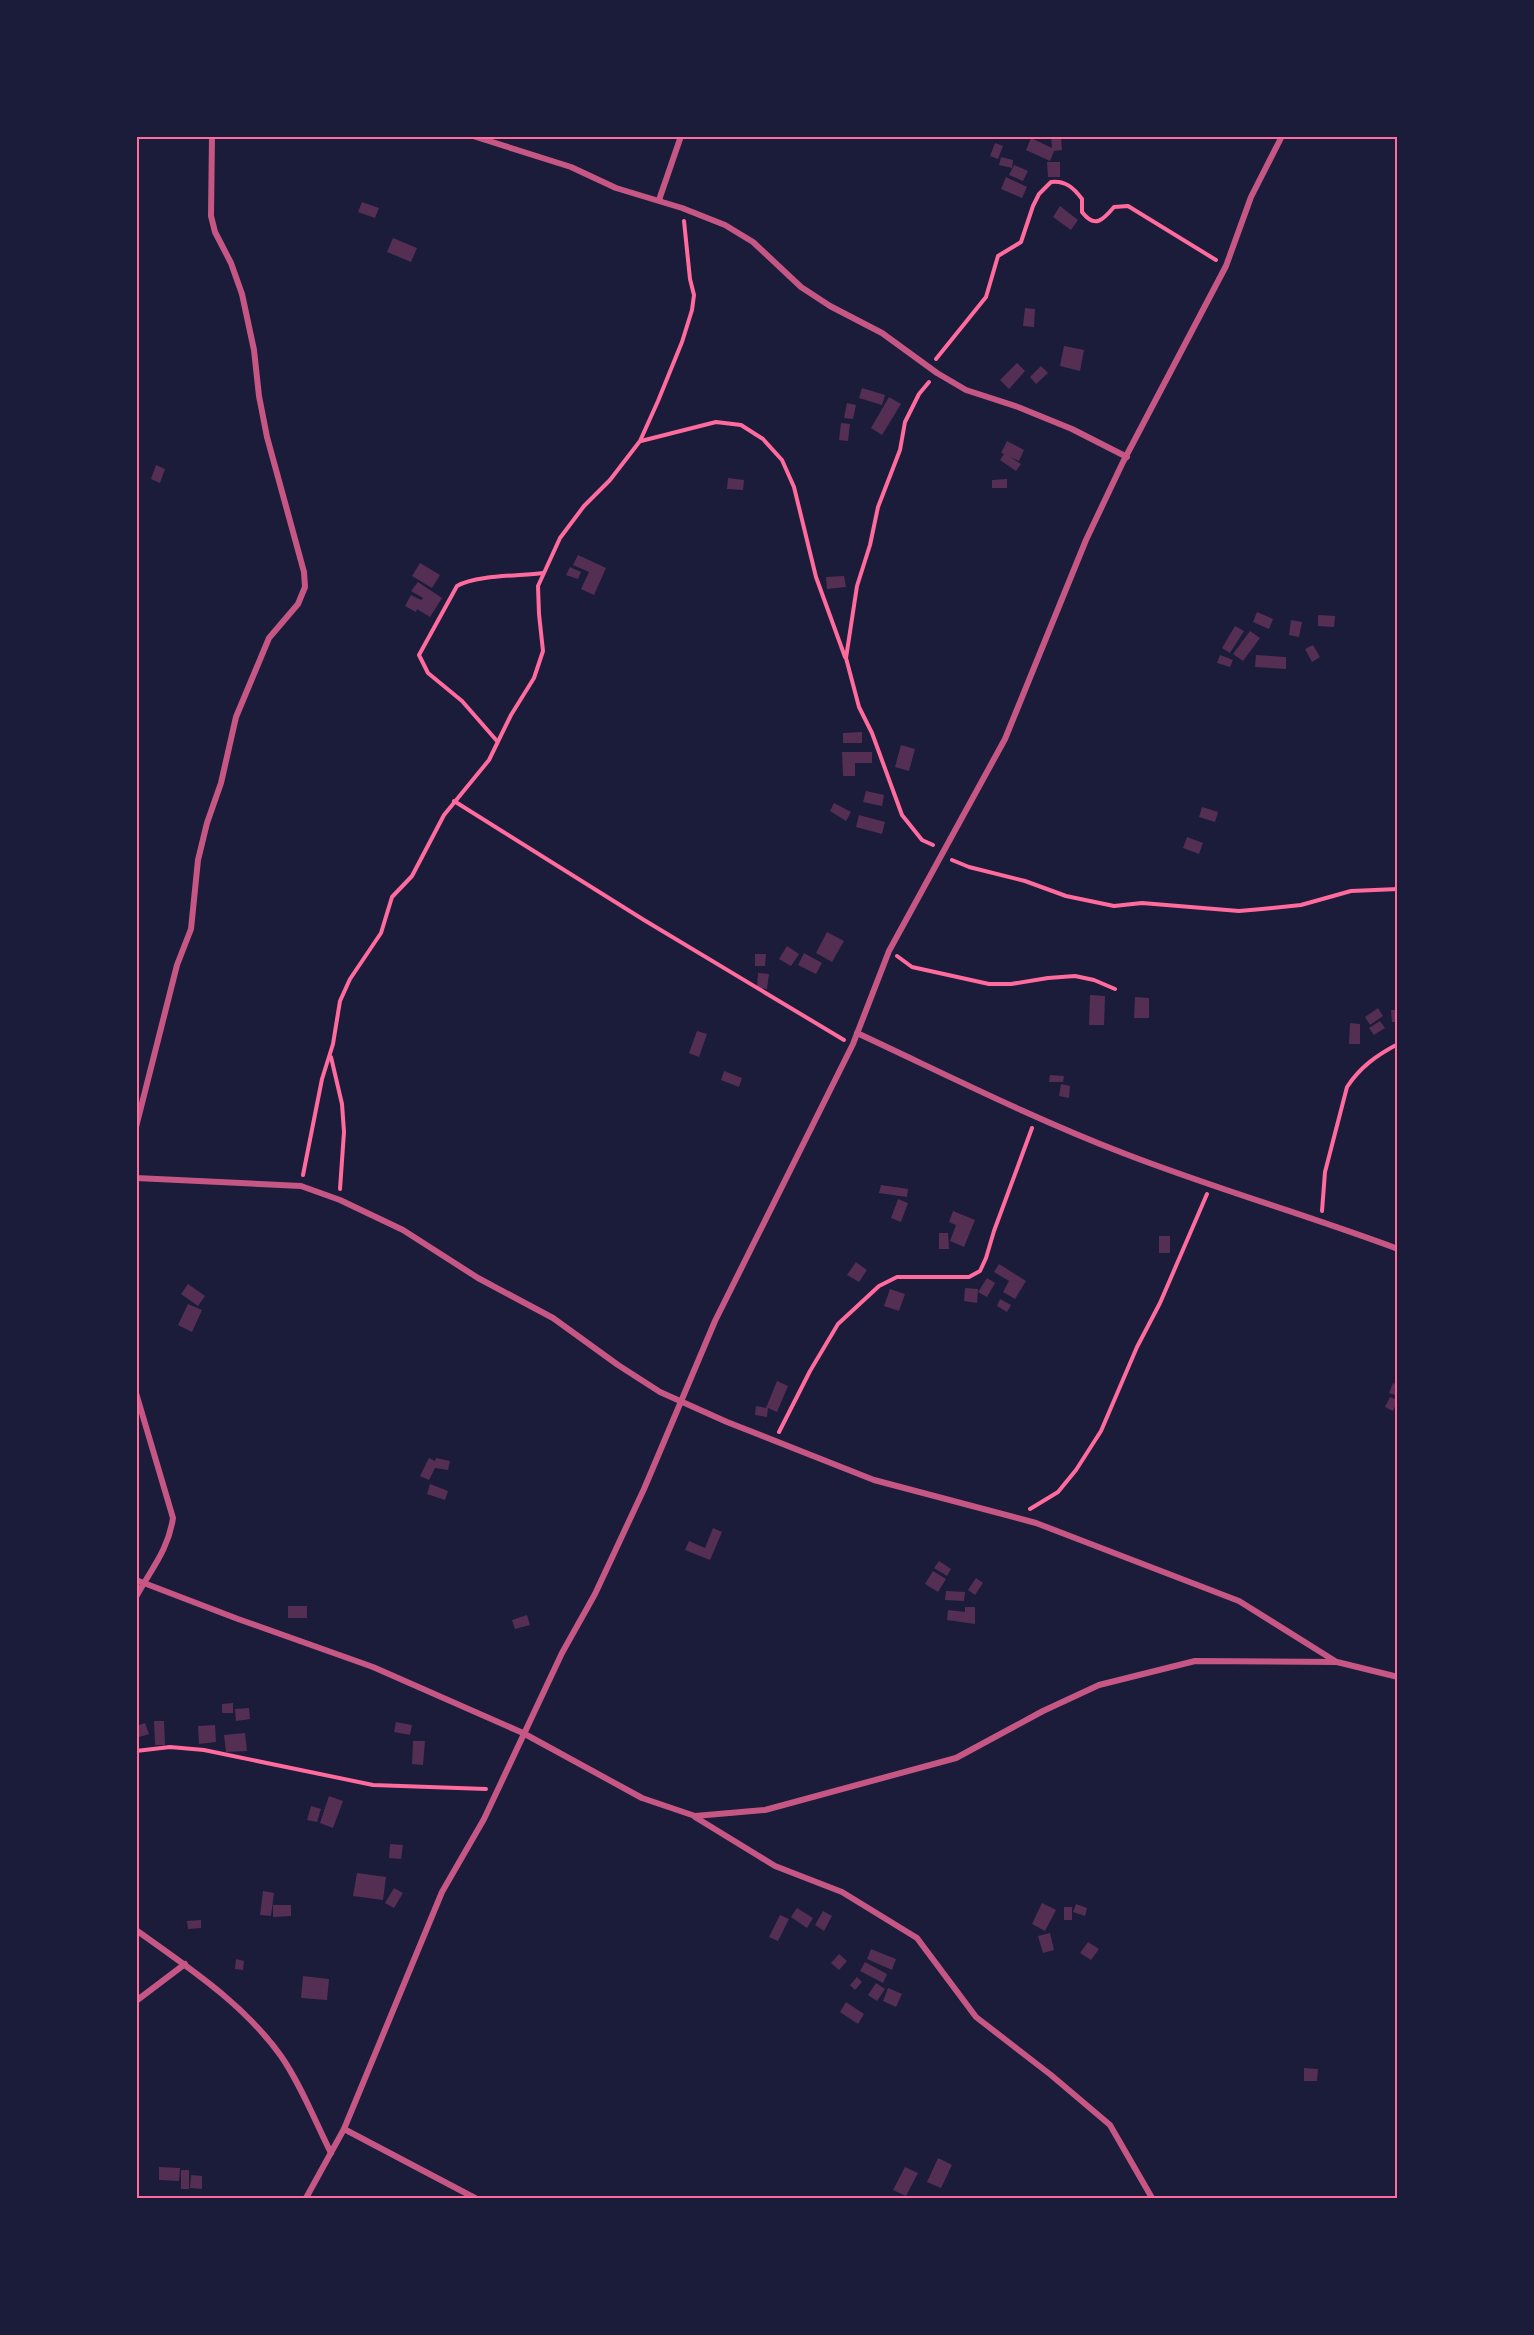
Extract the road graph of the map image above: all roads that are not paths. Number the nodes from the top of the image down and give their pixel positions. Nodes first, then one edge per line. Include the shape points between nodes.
1 (212, 136) edge
2 (473, 136) edge
3 (681, 136) edge
4 (1282, 136) edge
5 (659, 200) junction
6 (1127, 457) junction
7 (857, 1033) junction
8 (136, 1127) edge
9 (136, 1178) edge
10 (1398, 1249) edge
11 (136, 1393) edge
12 (682, 1401) junction
13 (136, 1580) edge
14 (144, 1582) junction
15 (136, 1597) edge
16 (1337, 1662) junction
17 (1398, 1677) edge
18 (523, 1733) junction
19 (695, 1816) junction
20 (136, 1930) edge
21 (185, 1964) junction
22 (136, 2001) edge
23 (344, 2129) junction
24 (331, 2153) junction
25 (306, 2199) edge
26 (475, 2199) edge
27 (1152, 2199) edge

1 - 8 street via 211,216 242,294 267,437 305,587 298,604 268,638 236,717 198,860 191,929 177,965
2 - 5 street
3 - 5 street
4 - 6 street via 1251,197 1226,266
5 - 6 street via 740,233 801,287 882,333 966,390 1018,407
6 - 7 street via 1086,540 1005,739 889,951
7 - 10 street via 1121,1152
7 - 12 street via 715,1321
9 - 12 street via 301,1186 340,1200 403,1230 478,1278 553,1318 618,1365
11 - 14 street via 173,1518 170,1537
12 - 16 street via 874,1480 1047,1527 1239,1601
12 - 18 street via 595,1594
13 - 14 street
14 - 15 street
14 - 18 street via 373,1667
16 - 17 street
16 - 19 street via 1195,1661 1099,1685 956,1758 765,1810
18 - 19 street via 642,1798
18 - 23 street via 499,1789 442,1892
19 - 27 street via 775,1866 842,1892 917,1938 976,2018 1110,2125
20 - 21 street
21 - 22 street
21 - 24 street via 235,2003 281,2057
23 - 24 street
23 - 26 street
24 - 25 street

